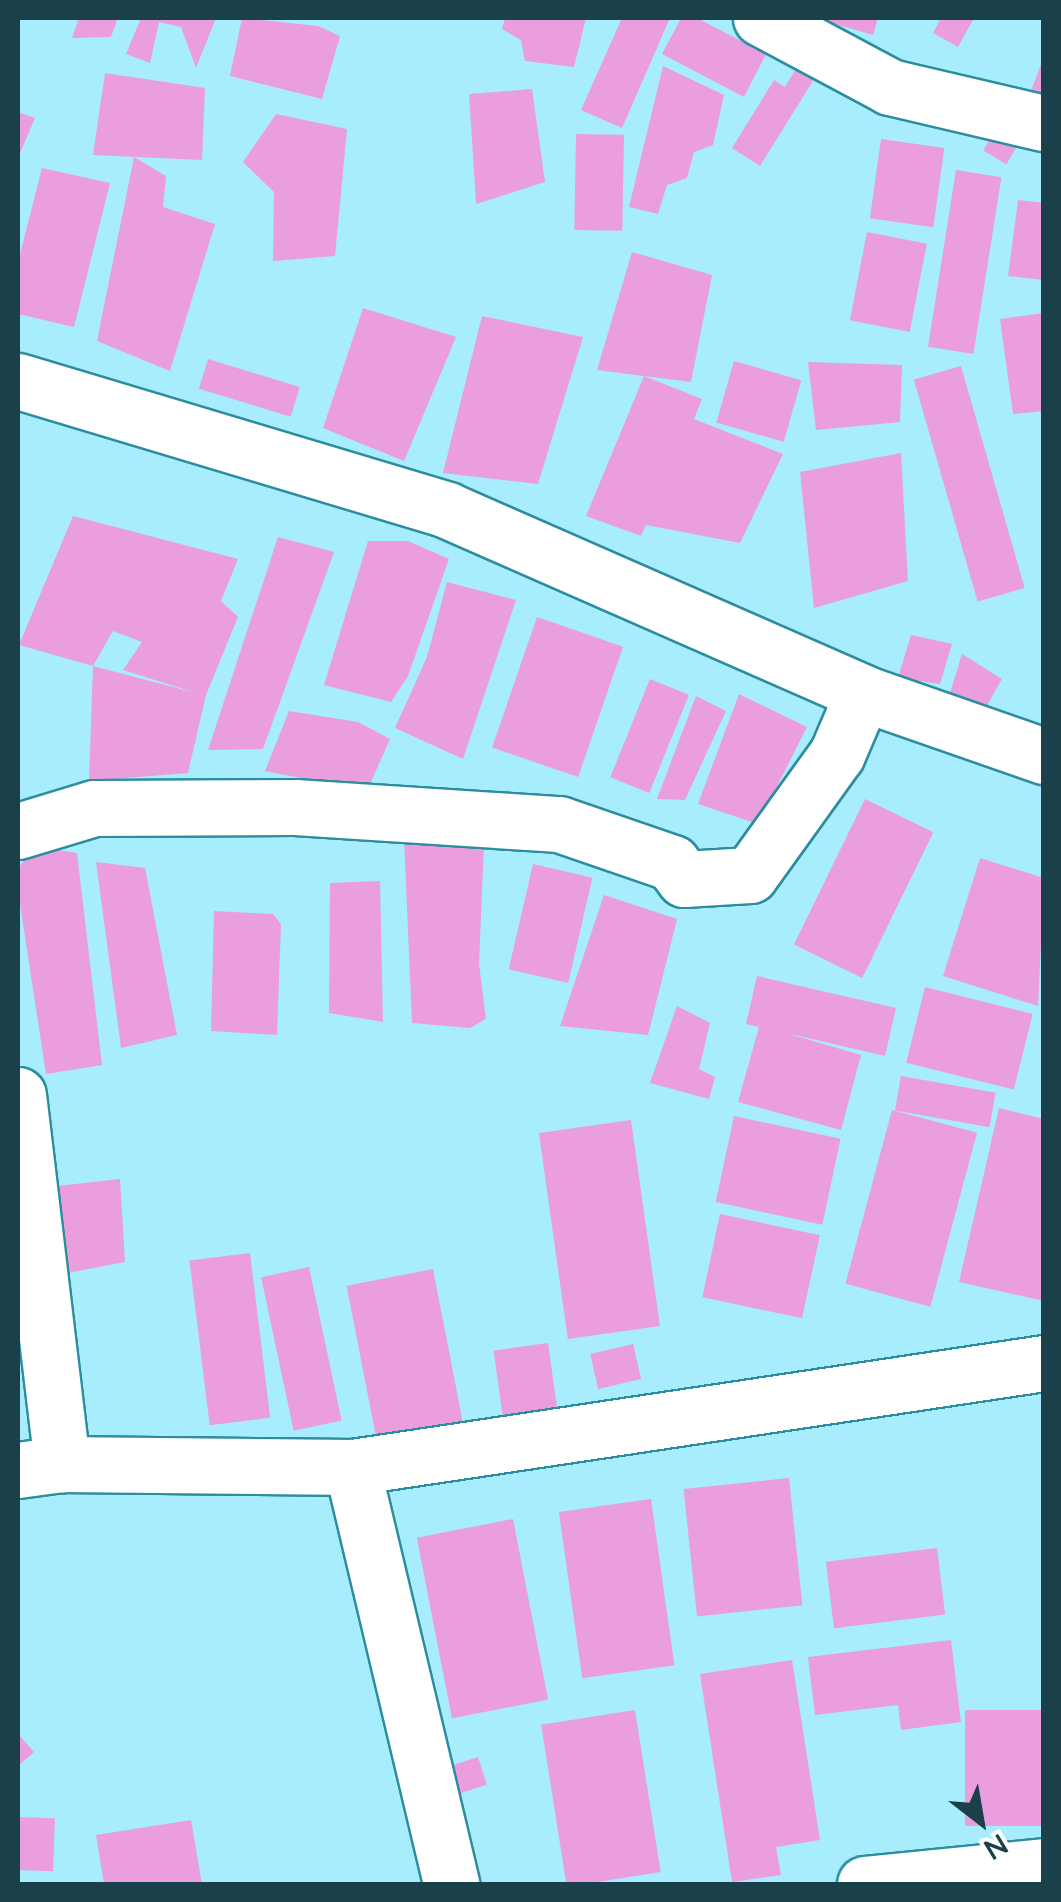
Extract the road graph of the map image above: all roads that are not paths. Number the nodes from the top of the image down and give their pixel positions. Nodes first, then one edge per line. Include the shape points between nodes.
1 (761, 18) edge
2 (1044, 123) edge
3 (18, 381) edge
4 (863, 692) junction
5 (1044, 756) edge
6 (18, 830) edge
7 (18, 1095) edge
8 (1044, 1363) edge
9 (40, 1467) edge
10 (352, 1467) junction
11 (1044, 1866) edge
12 (936, 1880) edge
13 (451, 1884) edge
14 (866, 1884) edge

1 - 2 street via 890,87
3 - 4 street via 447,510
4 - 5 street
4 - 6 street via 837,754 750,874 684,879 672,863 559,824 295,807 94,808
7 - 9 street
8 - 10 street
9 - 10 street
10 - 13 street
11 - 12 street
12 - 14 street

